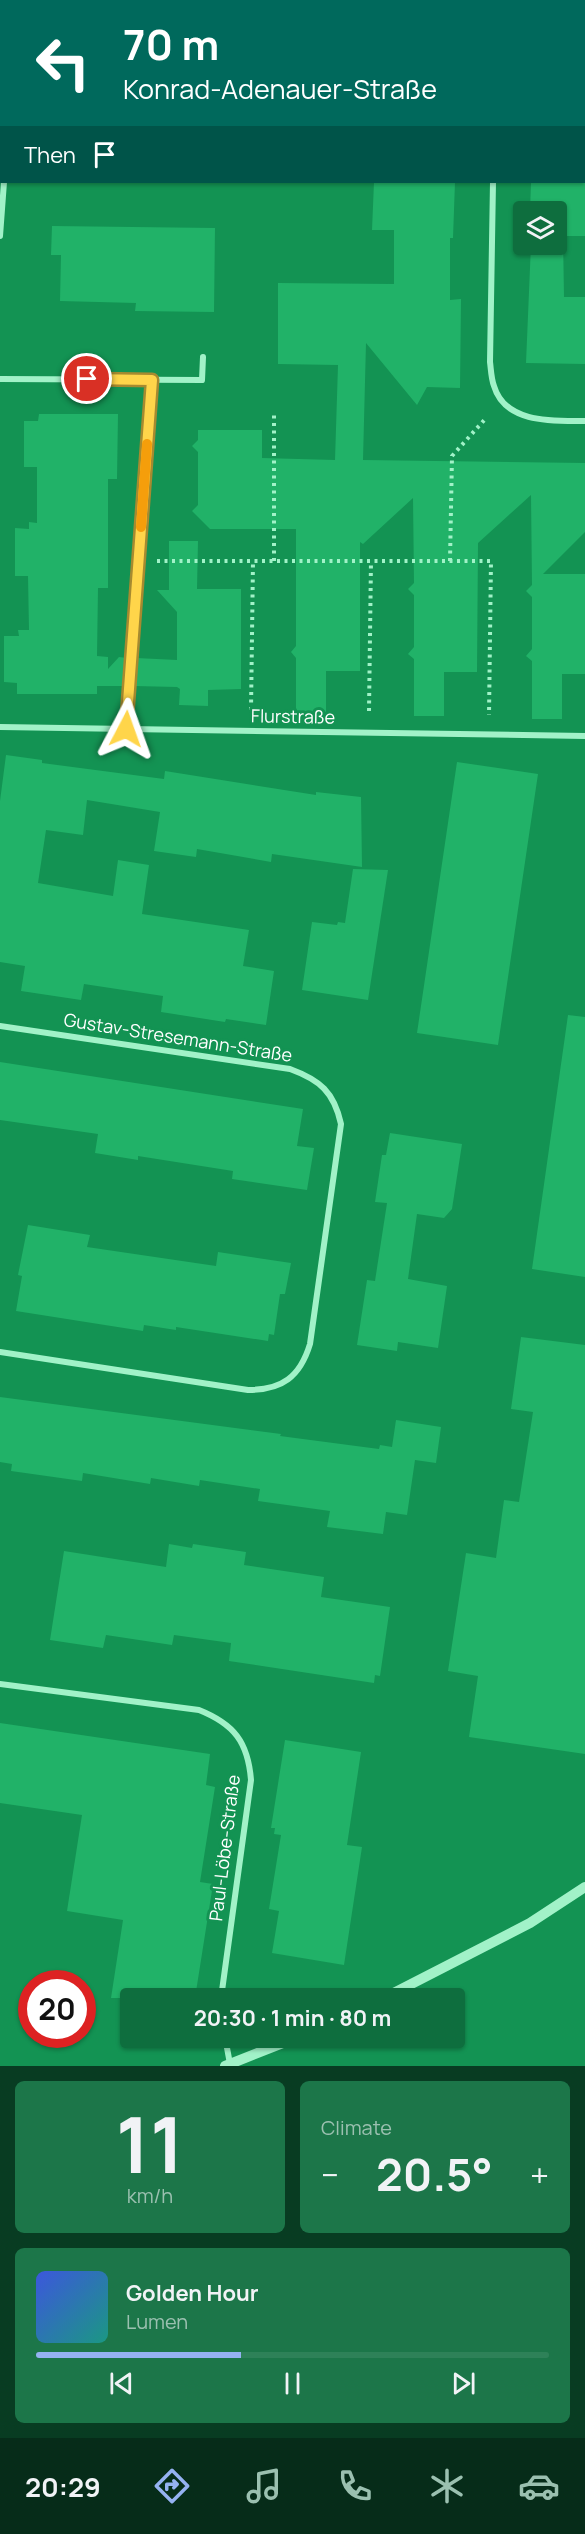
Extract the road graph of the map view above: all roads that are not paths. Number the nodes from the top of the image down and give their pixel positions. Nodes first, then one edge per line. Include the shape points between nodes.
1 (4, 183) edge
2 (492, 183) edge
3 (0, 236) edge
4 (203, 357) dead end
5 (0, 379) edge
6 (152, 380) junction
7 (585, 421) edge
8 (0, 728) edge
9 (126, 729) junction
10 (585, 736) edge
11 (0, 1026) edge
12 (0, 1352) edge
13 (0, 1684) edge
14 (585, 1887) edge
15 (222, 1988) edge
16 (403, 1988) edge
17 (226, 2048) edge
18 (270, 2048) edge
19 (227, 2065) edge

1 - 3 street
2 - 7 street via 490,362 494,387 506,405 524,416
4 - 6 street via 202,380
5 - 6 street
6 - 9 lane
8 - 9 street, Flurstraße
9 - 10 street, Flurstraße
11 - 12 street, Gustav-Stresemann-Straße via 290,1069 323,1086 335,1103 341,1124 310,1344 302,1364 288,1380 266,1390 248,1390
13 - 15 street, Paul-Löbe-Straße via 199,1710 232,1729 243,1746 251,1780
14 - 16 street via 530,1923
17 - 19 street
18 - 19 street

